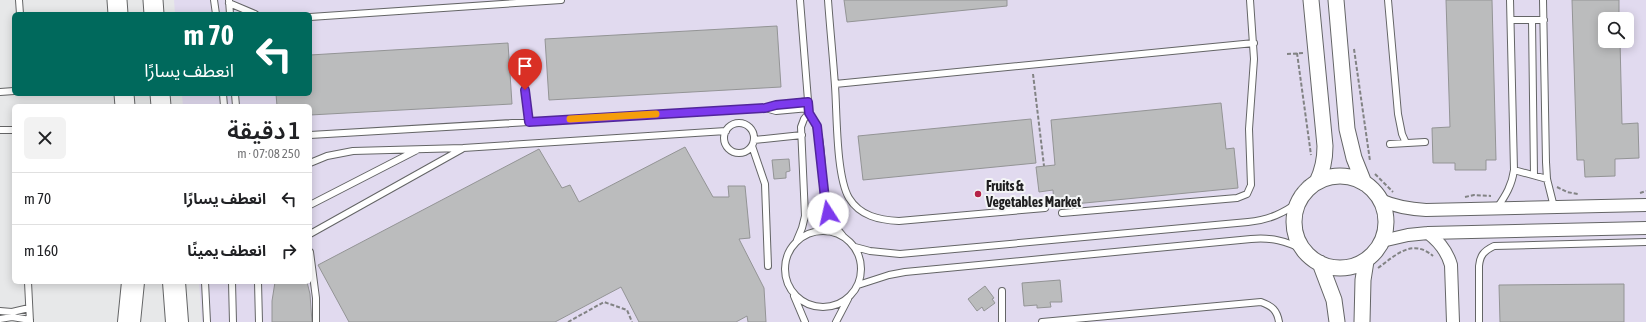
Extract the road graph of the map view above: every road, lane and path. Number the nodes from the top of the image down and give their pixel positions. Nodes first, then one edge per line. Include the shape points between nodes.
1 (19, 0) edge
2 (117, 0) edge
3 (153, 0) edge
4 (214, 0) edge
5 (562, 0) edge
6 (800, 0) edge
7 (828, 0) edge
8 (1250, 0) edge
9 (1311, 0) edge
10 (1336, 0) edge
11 (1388, 0) edge
12 (1510, 0) edge
13 (1543, 0) edge
14 (229, 1) edge
15 (20, 12) edge
16 (118, 12) edge
17 (154, 12) edge
18 (216, 12) edge
19 (230, 12) edge
20 (251, 12) edge
21 (312, 16) edge
22 (1511, 20) junction
23 (1532, 20) junction
24 (1544, 20) junction
25 (1254, 43) junction
26 (1354, 48) dead end
27 (1316, 52) junction
28 (1298, 53) junction
29 (1287, 54) dead end
30 (1032, 65) junction
31 (835, 84) junction
32 (525, 90) dead end
33 (12, 91) edge
34 (0, 92) edge
35 (809, 108) junction
36 (529, 122) junction
37 (0, 130) edge
38 (12, 130) edge
39 (726, 131) junction
40 (312, 135) edge
41 (802, 135) junction
42 (1425, 142) dead end
43 (753, 143) junction
44 (1406, 143) junction
45 (1390, 144) dead end
46 (463, 148) junction
47 (419, 149) junction
48 (312, 162) edge
49 (1312, 162) dead end
50 (1370, 163) dead end
51 (1044, 166) dead end
52 (1514, 170) junction
53 (1534, 175) junction
54 (1368, 177) junction
55 (1313, 179) junction
56 (1547, 179) junction
57 (1646, 191) edge
58 (1579, 194) dead end
59 (1636, 194) dead end
60 (1495, 195) dead end
61 (1397, 196) dead end
62 (1297, 198) junction
63 (1460, 199) dead end
64 (1380, 200) junction
65 (312, 204) edge
66 (1646, 205) edge
67 (1554, 207) junction
68 (1045, 208) dead end
69 (1497, 209) junction
70 (1062, 213) dead end
71 (1646, 228) edge
72 (312, 233) edge
73 (1428, 233) junction
74 (843, 236) junction
75 (796, 241) junction
76 (1382, 241) junction
77 (1646, 242) edge
78 (855, 247) junction
79 (1304, 250) junction
80 (1436, 260) dead end
81 (1366, 261) junction
82 (1320, 263) junction
83 (768, 266) dead end
84 (312, 267) edge
85 (1363, 280) junction
86 (28, 284) edge
87 (134, 284) edge
88 (134, 284) edge
89 (167, 284) edge
90 (174, 284) edge
91 (205, 284) edge
92 (232, 284) edge
93 (258, 284) edge
94 (858, 285) junction
95 (1002, 291) dead end
96 (792, 293) junction
97 (849, 298) junction
98 (29, 308) junction
99 (0, 311) edge
100 (0, 319) edge
101 (30, 321) edge
102 (129, 322) edge
103 (139, 322) edge
104 (167, 322) edge
105 (177, 322) edge
106 (208, 322) edge
107 (233, 322) edge
108 (259, 322) edge
109 (316, 322) edge
110 (568, 322) edge
111 (632, 322) edge
112 (805, 322) edge
113 (836, 322) edge
114 (1002, 322) edge
115 (1042, 322) edge
116 (1279, 322) edge
117 (1337, 322) edge
118 (1362, 322) edge
119 (1453, 322) edge
120 (1480, 322) edge

1 - 15 lane
2 - 16 main road
3 - 17 main road
4 - 18 lane
5 - 21 lane
6 - 35 lane
7 - 31 lane
8 - 25 lane
9 - 27 street
10 - 54 street via 1347,129 1354,158
11 - 44 lane via 1398,119
12 - 22 lane
13 - 24 lane
14 - 19 lane
14 - 20 lane
22 - 23 lane
22 - 52 lane
23 - 24 lane
23 - 53 lane
24 - 56 lane
25 - 30 lane
25 - 70 lane via 1249,129 1251,185 1246,194 1237,198
26 - 50 path
27 - 28 path
27 - 55 street via 1325,158 1322,171
28 - 29 path
28 - 49 path
30 - 31 lane
30 - 51 path
31 - 68 lane via 843,184 848,197 858,209 870,217 899,221
32 - 36 lane
33 - 34 lane
35 - 36 lane via 776,105 765,108
35 - 41 lane via 801,127
35 - 74 lane via 817,126 828,213 834,226
36 - 40 lane
37 - 38 lane
39 - 43 lane via 734,124 746,124 751,128
39 - 43 lane via 725,144 735,152 741,153
39 - 46 lane
41 - 43 lane
41 - 75 lane via 805,216
42 - 44 lane
43 - 83 lane via 765,184
44 - 45 lane
46 - 47 lane
46 - 72 lane
47 - 48 lane via 340,153
47 - 65 lane
52 - 53 lane
52 - 69 lane via 1507,195
53 - 56 lane
54 - 55 street
54 - 61 path
54 - 64 street
55 - 62 path
55 - 62 street via 1307,190
56 - 58 path via 1567,192
56 - 67 lane
57 - 59 path
60 - 63 path via 1474,195
62 - 78 lane via 1289,209 1276,216 1248,222 900,254
62 - 79 street via 1295,226
64 - 69 street via 1408,209
64 - 76 street via 1386,220 1386,231
66 - 67 street
67 - 69 street
71 - 73 street
73 - 76 street
73 - 119 street via 1449,257
74 - 75 lane via 819,231 807,234
74 - 78 lane
75 - 96 lane via 788,252 784,266 786,280
76 - 81 street via 1376,252
77 - 120 lane via 1503,245 1490,248 1480,257
78 - 94 lane via 860,259
79 - 82 street
79 - 94 lane via 1278,240 1251,239 905,272
80 - 85 path via 1424,250 1404,250
81 - 82 street via 1343,268
81 - 85 street
82 - 117 street via 1332,294
84 - 109 lane
85 - 118 street
86 - 98 lane
87 - 102 highway
88 - 103 main road
89 - 104 main road
90 - 105 highway
91 - 106 lane
92 - 107 lane
93 - 108 lane
94 - 97 lane
95 - 114 lane
96 - 97 lane via 804,303 820,308 836,306
96 - 112 lane
97 - 113 lane
98 - 99 lane via 12,312
98 - 101 lane
100 - 101 lane via 12,317
110 - 111 path via 604,302 628,310
115 - 116 lane via 1262,302 1271,306 1277,313

